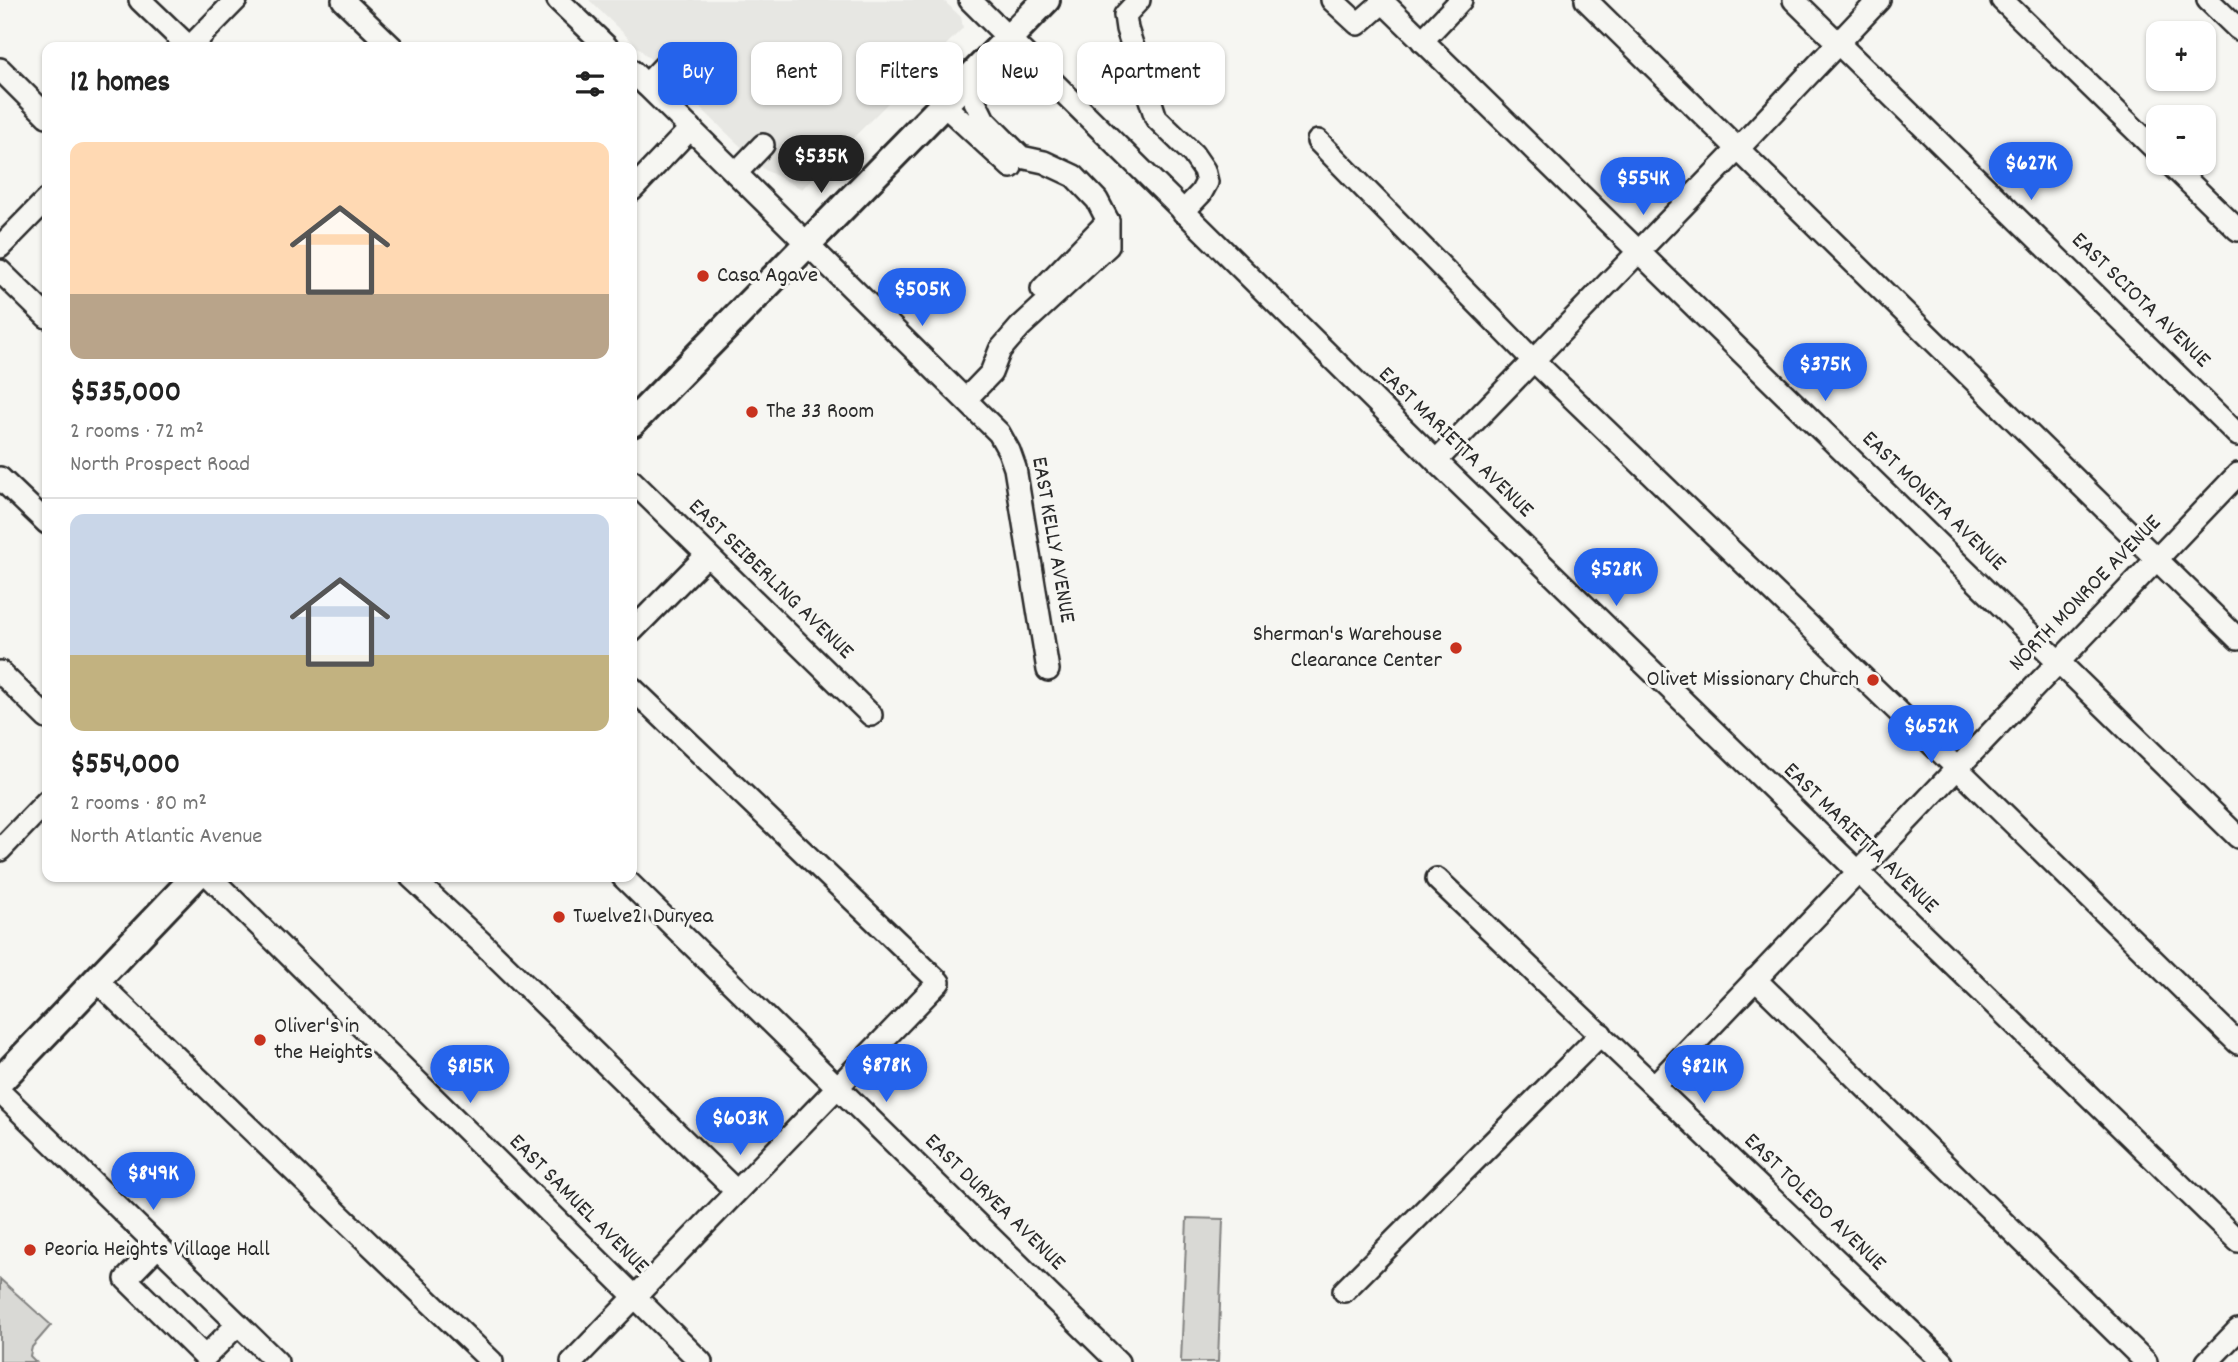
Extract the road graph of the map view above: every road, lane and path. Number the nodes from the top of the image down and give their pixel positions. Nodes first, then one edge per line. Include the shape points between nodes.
1 (140, 0) edge
2 (236, 0) edge
3 (343, 0) edge
4 (558, 0) edge
5 (970, 0) edge
6 (1046, 0) edge
7 (1332, 0) edge
8 (1461, 0) edge
9 (1586, 0) edge
10 (1794, 0) edge
11 (1879, 0) edge
12 (2002, 0) edge
13 (2208, 0) edge
14 (1382, 1) edge
15 (1132, 2) edge
16 (2238, 29) edge
17 (1008, 38) junction
18 (1422, 41) junction
19 (185, 42) edge
20 (195, 42) edge
21 (388, 42) edge
22 (602, 42) edge
23 (1838, 43) junction
24 (658, 68) edge
25 (0, 69) edge
26 (639, 78) edge
27 (965, 81) joint
28 (942, 105) edge
29 (944, 105) edge
30 (42, 111) edge
31 (691, 128) junction
32 (2146, 140) edge
33 (1318, 141) dead end
34 (763, 145) dead end
35 (1738, 149) junction
36 (1016, 162) junction
37 (736, 173) junction
38 (2181, 175) edge
39 (637, 185) edge
40 (42, 204) edge
41 (1183, 212) junction
42 (2238, 230) edge
43 (806, 244) junction
44 (0, 247) edge
45 (1639, 250) junction
46 (0, 271) edge
47 (42, 312) edge
48 (1533, 360) junction
49 (966, 399) junction
50 (637, 419) edge
51 (2238, 435) edge
52 (1436, 461) junction
53 (2238, 474) edge
54 (0, 478) edge
55 (637, 486) edge
56 (42, 518) edge
57 (706, 556) junction
58 (2156, 560) junction
59 (637, 626) edge
60 (2238, 639) edge
61 (2058, 661) junction
62 (1048, 670) dead end
63 (0, 672) edge
64 (637, 693) edge
65 (42, 713) edge
66 (872, 715) dead end
67 (1957, 768) junction
68 (42, 806) edge
69 (2238, 837) edge
70 (0, 850) edge
71 (1857, 872) junction
72 (1437, 879) dead end
73 (190, 882) edge
74 (215, 882) edge
75 (416, 882) edge
76 (628, 882) edge
77 (1755, 979) junction
78 (96, 980) junction
79 (1601, 1034) junction
80 (2238, 1043) edge
81 (0, 1081) edge
82 (837, 1086) junction
83 (1654, 1086) junction
84 (0, 1093) edge
85 (736, 1191) junction
86 (2238, 1241) edge
87 (158, 1247) junction
88 (1345, 1291) dead end
89 (634, 1297) junction
90 (238, 1324) junction
91 (2238, 1330) edge
92 (277, 1362) edge
93 (492, 1362) edge
94 (572, 1362) edge
95 (701, 1362) edge
96 (1118, 1362) edge
97 (1943, 1362) edge
98 (2146, 1362) edge
99 (2207, 1362) edge

1 - 19 street
2 - 20 street
3 - 21 street
4 - 22 street
5 - 17 street, EAST MARIETTA AVENUE
6 - 17 main road
7 - 14 street via 1358,24
8 - 18 street
9 - 35 street
10 - 23 street, EAST SCIOTA AVENUE
11 - 23 street
12 - 32 street
13 - 16 street
14 - 18 street, EAST MONETA AVENUE
15 - 41 street via 1125,15 1127,29 1156,118 1193,154 1207,182
17 - 27 main road
17 - 41 street, EAST MARIETTA AVENUE
18 - 45 street, EAST MONETA AVENUE
23 - 35 street
23 - 51 street, EAST SCIOTA AVENUE
24 - 26 street
25 - 30 street
26 - 31 street, EAST KELLY AVENUE
27 - 36 street via 984,120
28 - 43 main road
29 - 36 street
31 - 37 street, EAST KELLY AVENUE
31 - 39 street
33 - 48 street
34 - 37 street
35 - 45 street
35 - 58 street
36 - 49 street via 1044,162 1074,176 1097,200 1108,221 1108,246 1020,327 1000,350 991,373
37 - 43 street, EAST KELLY AVENUE
38 - 42 street
40 - 44 street
41 - 52 street, EAST MARIETTA AVENUE
43 - 49 street, EAST KELLY AVENUE
43 - 50 main road
45 - 48 street
45 - 61 street, EAST MONETA AVENUE
46 - 47 street
48 - 52 street
48 - 67 street
49 - 62 street, EAST KELLY AVENUE via 999,433 1009,451
52 - 71 street, EAST MARIETTA AVENUE
53 - 58 street, NORTH MONROE AVENUE
54 - 56 street
55 - 57 street, EAST SEIBERLING AVENUE
57 - 59 street
57 - 66 street, EAST SEIBERLING AVENUE
58 - 60 street
58 - 61 street, NORTH MONROE AVENUE
61 - 67 street, NORTH MONROE AVENUE
61 - 69 street, EAST MONETA AVENUE
63 - 65 street
64 - 82 street via 939,982
67 - 71 street, NORTH MONROE AVENUE
67 - 80 street
68 - 70 street
71 - 77 street, NORTH MONROE AVENUE
71 - 86 street, EAST MARIETTA AVENUE
72 - 79 street, EAST TOLEDO AVENUE
73 - 78 main road
74 - 89 street, EAST SAMUEL AVENUE
75 - 85 street
76 - 82 street, EAST DURYEA AVENUE
77 - 83 street, NORTH MONROE AVENUE
77 - 98 street
78 - 81 main road
78 - 93 street
79 - 83 street, EAST TOLEDO AVENUE
79 - 88 street
82 - 85 street
82 - 96 street, EAST DURYEA AVENUE
83 - 97 street, EAST TOLEDO AVENUE
84 - 87 street
85 - 89 street
87 - 90 street
87 - 90 street via 126,1279 165,1319 205,1357
89 - 94 street
89 - 95 street, EAST SAMUEL AVENUE
90 - 92 street
91 - 99 street

